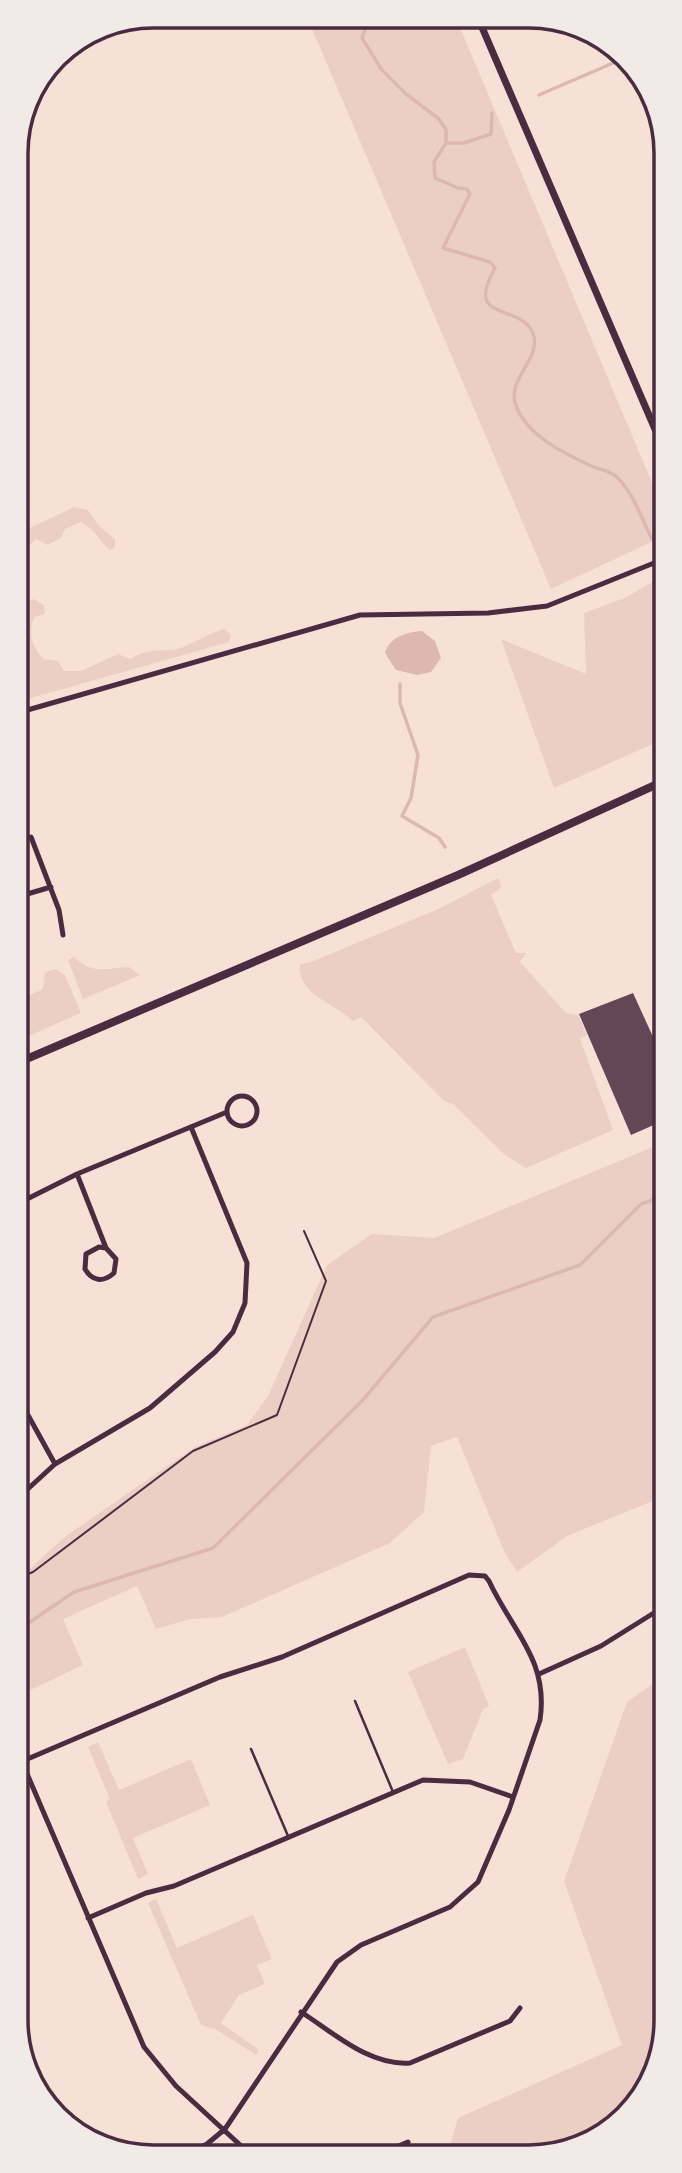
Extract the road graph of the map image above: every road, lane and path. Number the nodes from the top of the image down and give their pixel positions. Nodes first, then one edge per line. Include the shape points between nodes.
1 (482, 28) edge
2 (654, 427) edge
3 (654, 563) edge
4 (28, 710) edge
5 (654, 786) edge
6 (30, 837) dead end
7 (51, 887) junction
8 (28, 894) edge
9 (63, 935) dead end
10 (28, 1058) edge
11 (227, 1112) junction
12 (191, 1127) junction
13 (77, 1174) junction
14 (28, 1198) edge
15 (304, 1231) dead end
16 (106, 1248) junction
17 (28, 1414) edge
18 (55, 1464) junction
19 (28, 1489) edge
20 (28, 1574) edge
21 (654, 1613) edge
22 (539, 1674) junction
23 (355, 1701) dead end
24 (251, 1749) dead end
25 (28, 1760) edge
26 (28, 1781) edge
27 (393, 1791) junction
28 (513, 1797) junction
29 (288, 1838) junction
30 (88, 1918) junction
31 (520, 2008) dead end
32 (301, 2012) junction
33 (225, 2129) junction
34 (408, 2142) dead end
35 (205, 2145) edge
36 (241, 2145) edge
37 (401, 2145) edge

1 - 2 main road
3 - 4 street via 547,606 488,613 360,615
5 - 10 main road via 446,880
6 - 7 street
7 - 8 street
7 - 9 street
11 - 11 street via 229,1103 244,1096 252,1099 258,1114 246,1126 237,1125
11 - 12 street
12 - 13 street
12 - 18 street via 247,1263 245,1303 233,1332 178,1386 150,1408
13 - 14 street
13 - 16 street
15 - 20 path via 326,1281 277,1415 193,1451
16 - 16 street via 86,1254 85,1269 94,1279 114,1273 116,1259
17 - 18 street
18 - 19 street
21 - 22 street via 601,1646
22 - 25 street via 526,1642 485,1576 469,1576
22 - 28 street via 540,1720
23 - 27 lane
24 - 29 lane
26 - 30 street
27 - 28 street via 438,1778 483,1785
27 - 29 street
28 - 32 street via 478,1882 450,1907 362,1945 337,1962
29 - 30 street
30 - 33 street via 144,2047 176,2087
31 - 32 street via 510,2021 410,2063 392,2065
32 - 33 street
33 - 35 street
33 - 36 street
34 - 37 street

